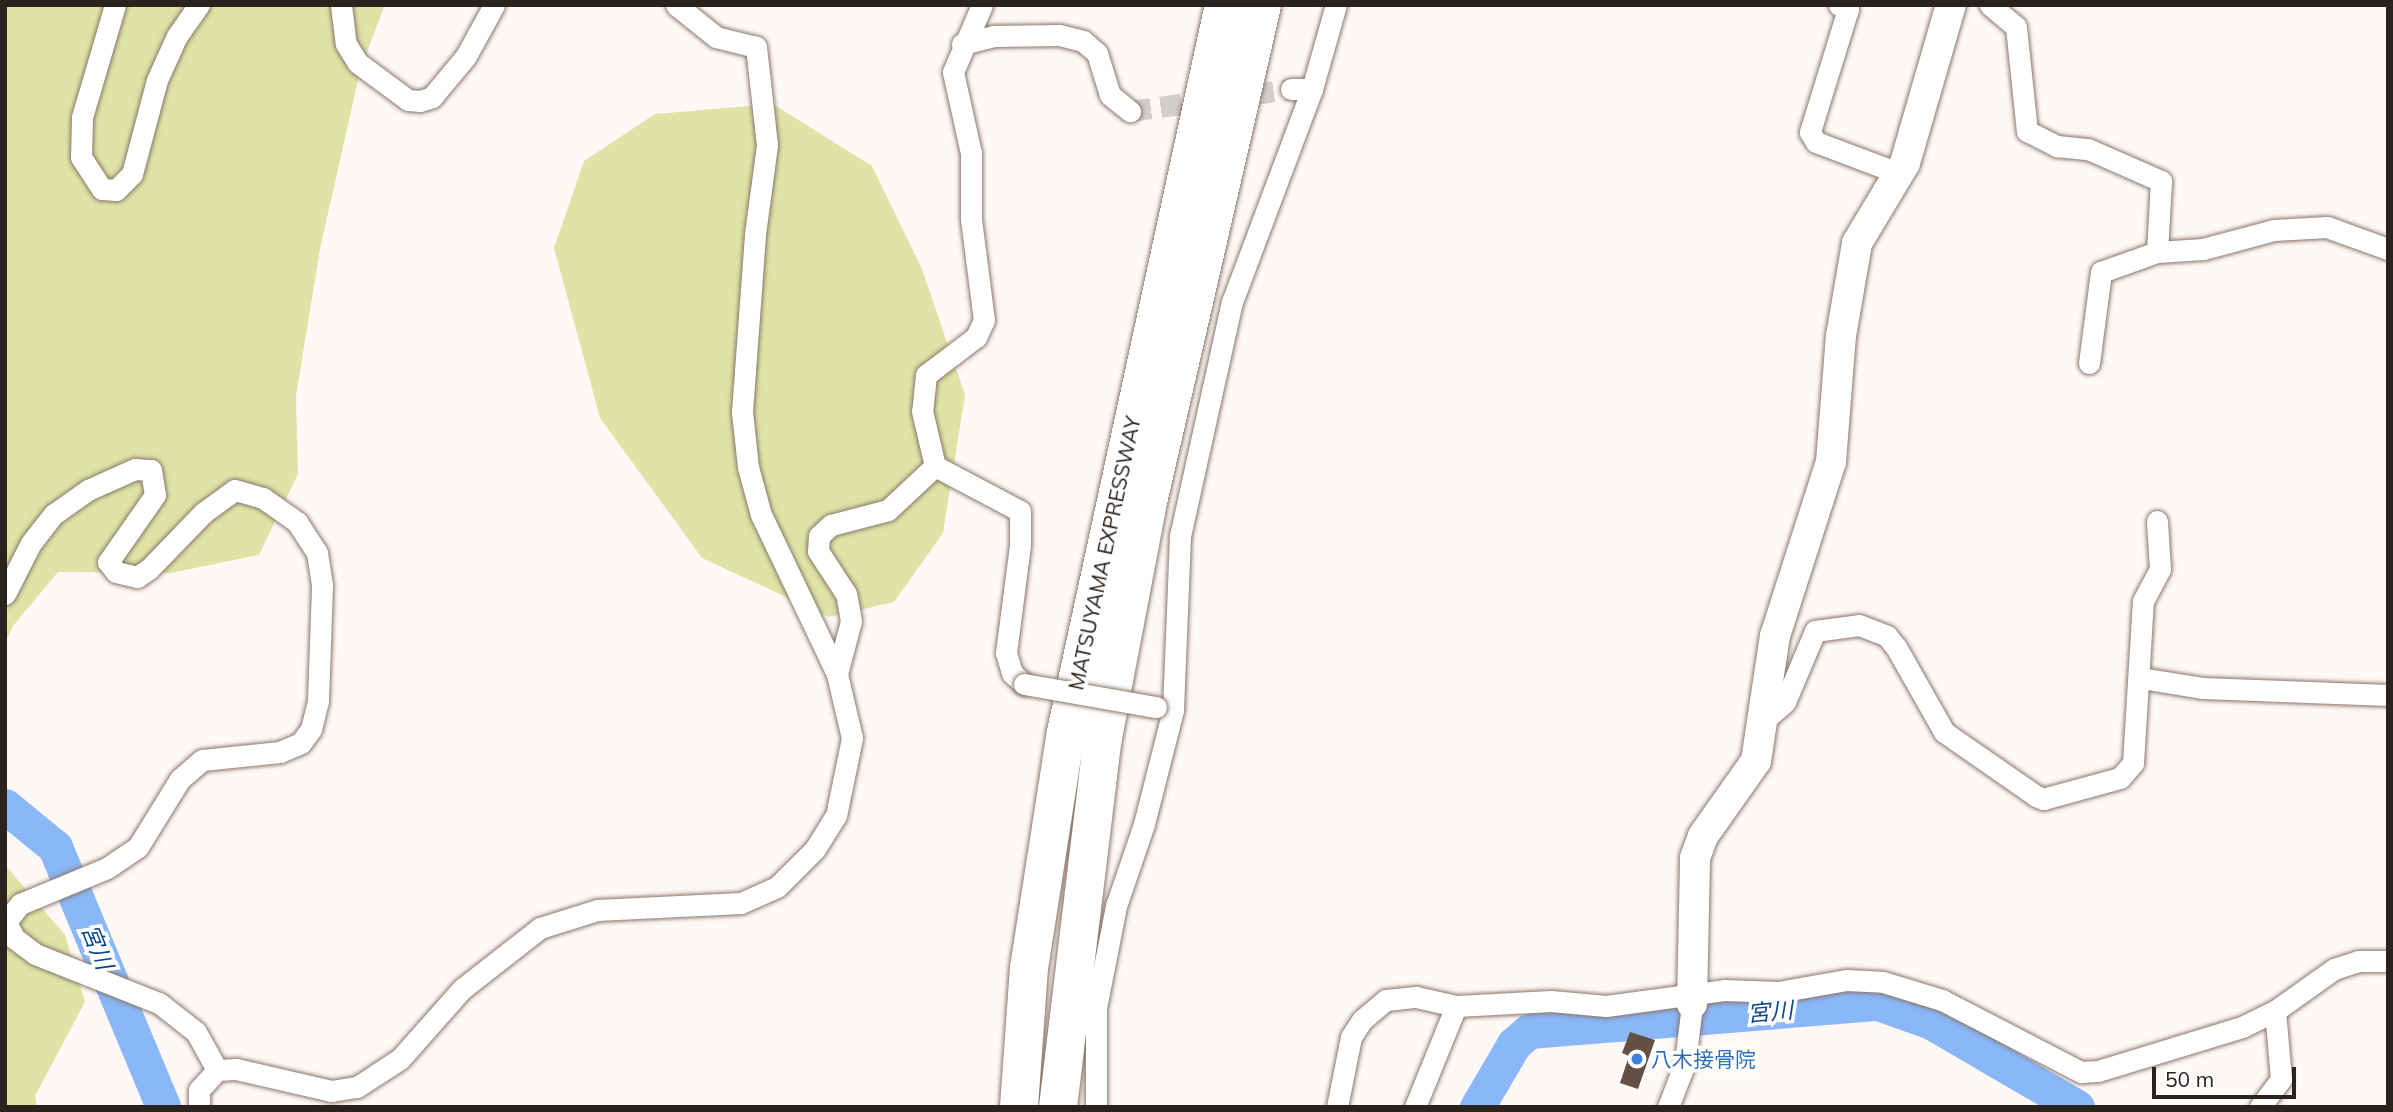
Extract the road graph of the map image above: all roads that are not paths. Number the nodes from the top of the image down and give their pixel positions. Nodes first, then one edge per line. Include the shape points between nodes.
1 (115, 5) edge
2 (199, 5) edge
3 (341, 5) edge
4 (494, 5) edge
5 (676, 5) edge
6 (982, 5) edge
7 (1224, 5) edge
8 (1262, 5) edge
9 (1336, 5) edge
10 (1839, 5) edge
11 (1951, 5) edge
12 (1990, 5) edge
13 (962, 44) junction
14 (1291, 89) tunnel mouth
15 (1312, 89) junction
16 (1130, 111) dead end
17 (1898, 173) junction
18 (2388, 249) edge
19 (2157, 253) junction
20 (2089, 363) dead end
21 (935, 466) junction
22 (2157, 520) dead end
23 (5, 594) edge
24 (837, 674) junction
25 (2141, 678) junction
26 (2388, 695) edge
27 (1165, 708) junction
28 (1762, 722) junction
29 (2388, 961) edge
30 (1456, 1006) junction
31 (1692, 1008) junction
32 (2275, 1011) junction
33 (217, 1070) junction
34 (200, 1107) edge
35 (1019, 1107) edge
36 (1058, 1107) edge
37 (1096, 1107) edge
38 (1337, 1107) edge
39 (1415, 1107) edge
40 (1668, 1107) edge
41 (2260, 1107) edge

1 - 2 street via 82,117 81,157 102,189 116,190 132,174 157,80 177,36
3 - 4 street via 346,44 358,63 408,100 420,101 432,97 466,56
5 - 24 street via 716,37 756,47 767,145 755,234 742,412 748,467 761,514
6 - 13 street
7 - 35 highway, MATSUYAMA EXPRESSWAY via 1066,732 1029,968
8 - 36 highway, MATSUYAMA EXPRESSWAY via 1147,506 1101,743
9 - 15 street
10 - 17 street via 1848,9 1810,132 1816,142
11 - 17 street
12 - 19 street via 2016,27 2027,131 2057,146 2088,149 2161,181
13 - 16 street via 994,36 1059,35 1083,41 1097,53 1110,95
13 - 21 street via 953,72 971,153 971,219 984,320 976,337 926,375 922,411
14 - 15 street
15 - 27 street via 1226,328 1180,536
17 - 28 street via 1857,243 1842,336 1830,462 1776,636
18 - 19 street via 2327,227 2274,230 2203,249
19 - 20 street via 2101,272
21 - 24 street via 888,510 831,525 818,536 818,551 846,594 850,621
21 - 27 street, bridge via 1020,511 1006,653 1012,673 1024,684
22 - 25 street via 2160,569 2143,601 2137,653
23 - 33 street via 31,543 54,514 88,490 135,469 151,470 155,495 108,562 116,572 137,577 149,569 203,513 234,490 263,498 298,522 317,553 322,586 318,701 311,729 301,743 280,752 202,760 180,779 138,847 107,868 20,904 6,922 14,938 35,954 159,1003 196,1032
24 - 33 street via 852,738 845,788 836,816 815,849 777,887 741,903 597,910 540,928 462,989 400,1059 357,1087 331,1091 236,1069
25 - 26 street via 2203,688
25 - 28 street via 2133,764 2128,772 2043,799 1944,732 1896,648 1874,629 1859,625 1815,631 1784,702
27 - 37 street via 1147,813 1116,906 1096,1008
28 - 31 street via 1749,774 1703,836 1695,858
29 - 32 street via 2358,961 2334,969
30 - 31 street via 1551,1001
30 - 38 street via 1416,997 1386,1000 1362,1020 1351,1037
30 - 39 street
31 - 32 street via 1724,990 1778,992 1847,980 1883,982 1942,1000 2081,1072 2184,1046
31 - 40 street via 1685,1063
32 - 41 street via 2281,1079
33 - 34 street via 199,1090

